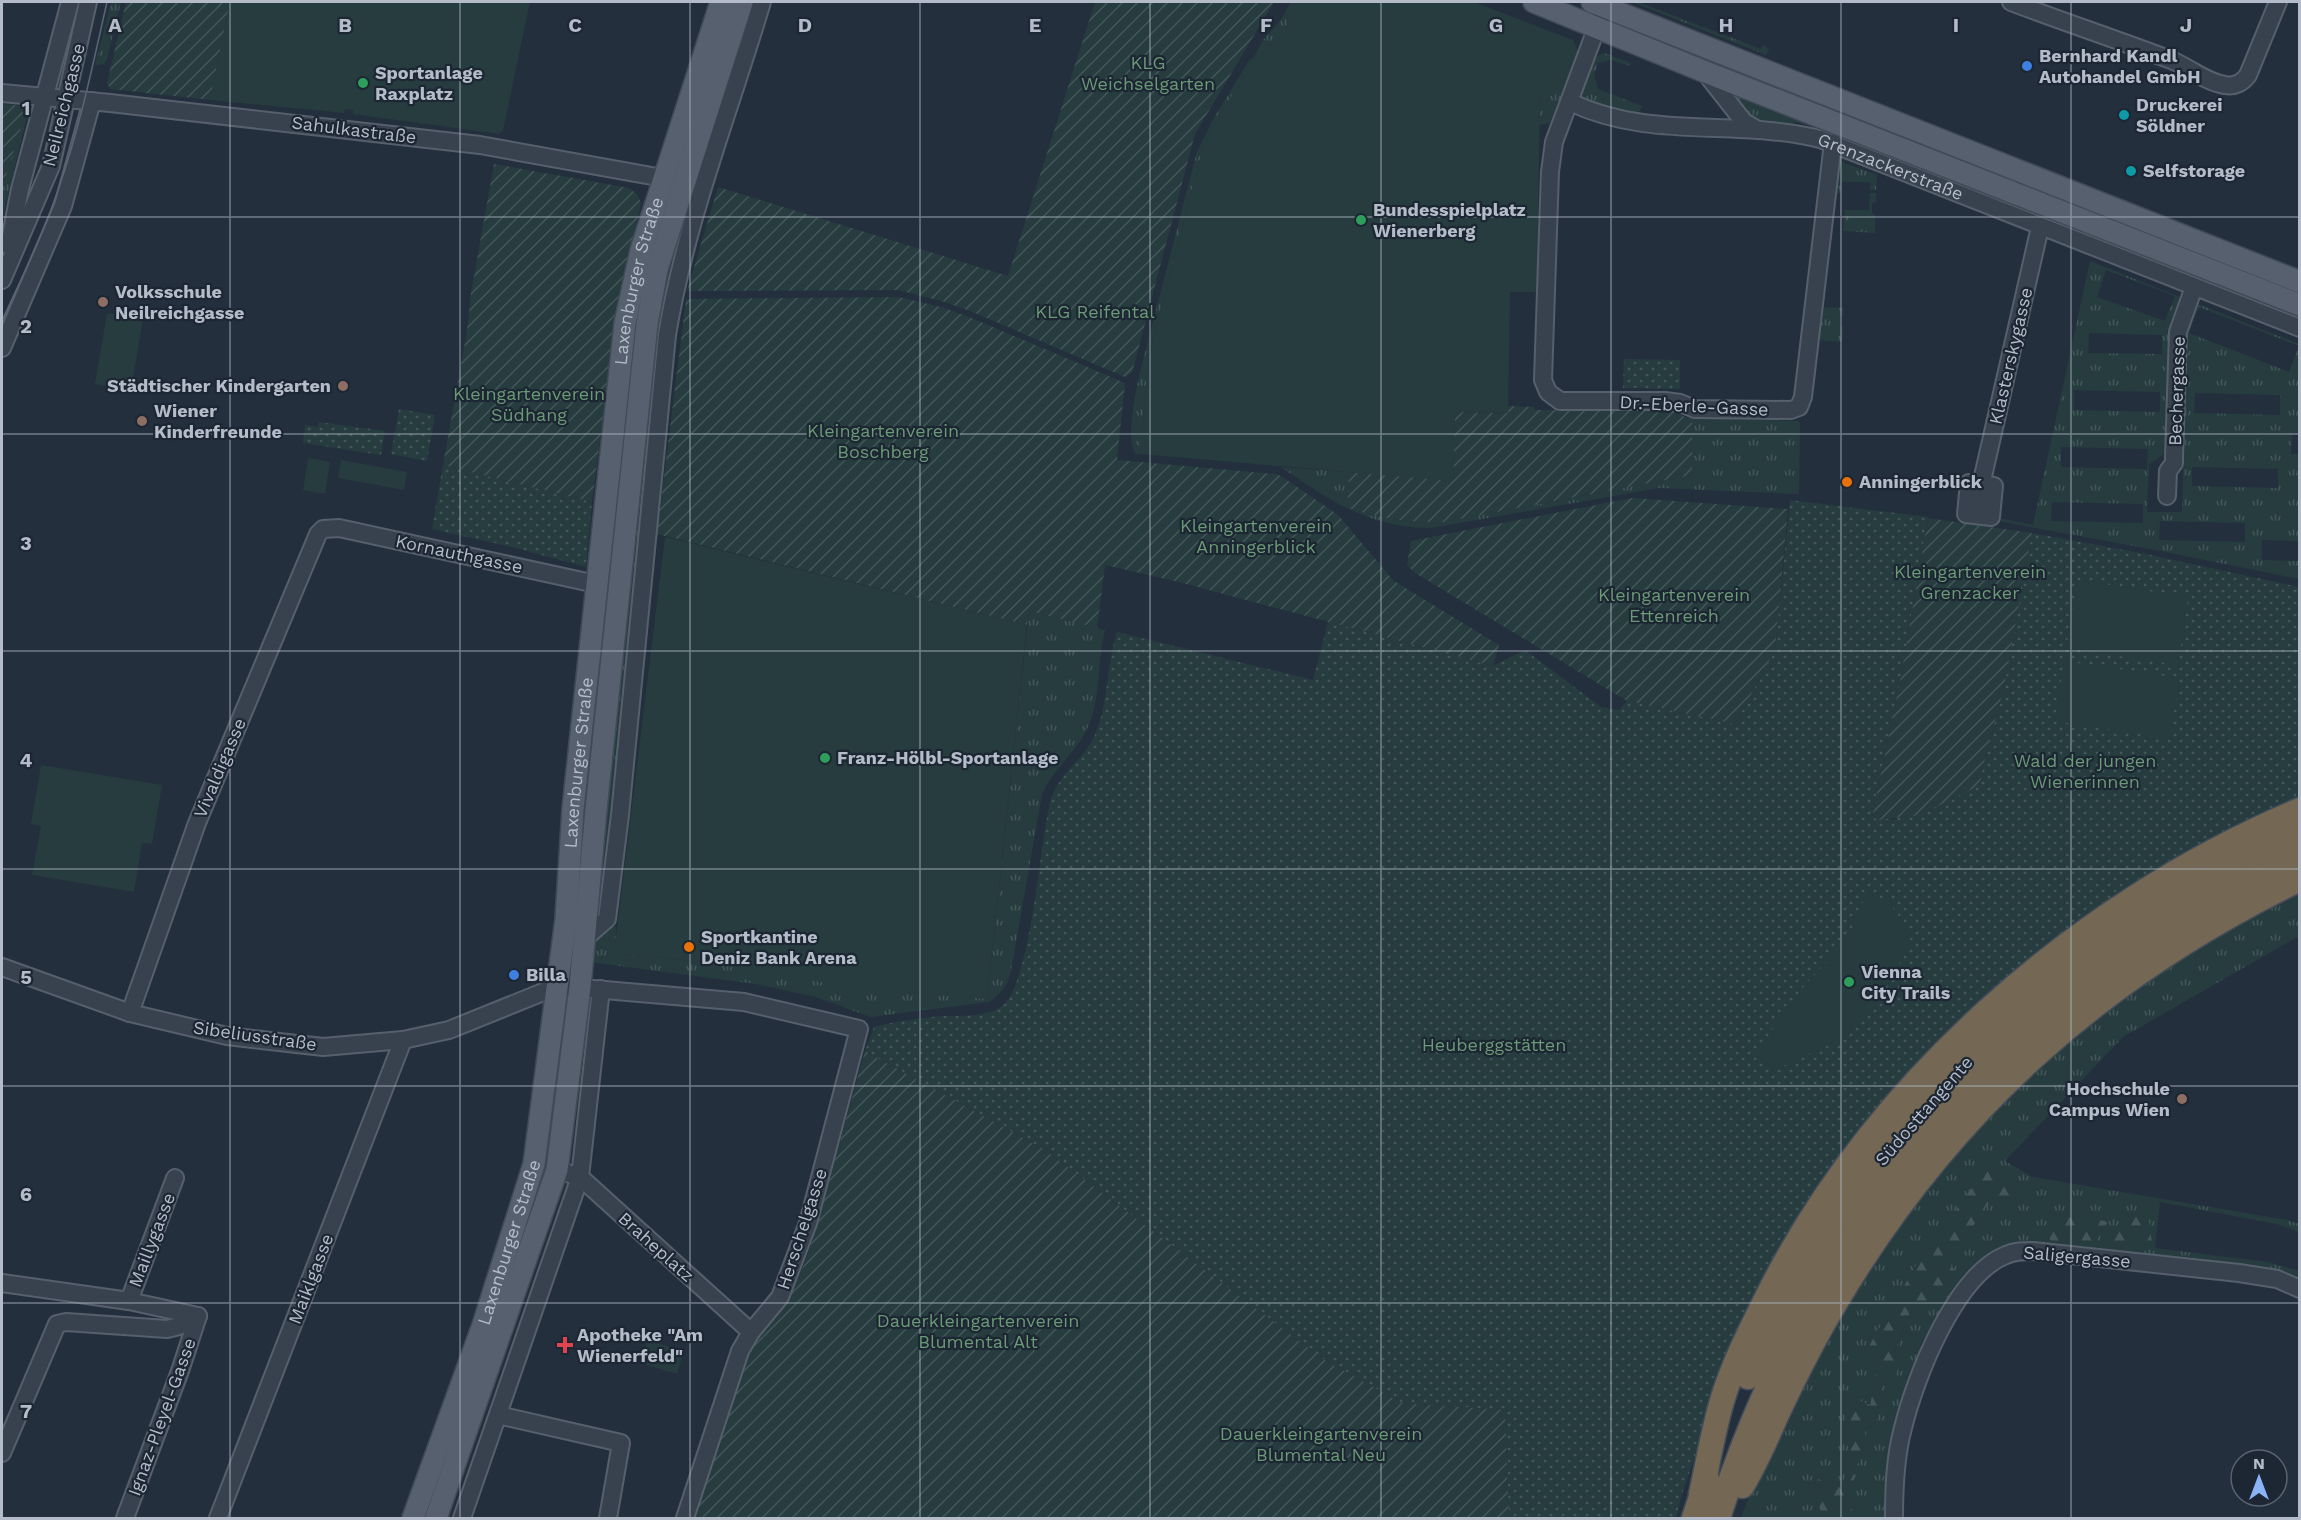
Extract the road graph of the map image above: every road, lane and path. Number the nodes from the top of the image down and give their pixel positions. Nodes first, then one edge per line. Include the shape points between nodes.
1 (70, 2) edge
2 (88, 2) edge
3 (721, 2) edge
4 (742, 2) edge
5 (762, 2) edge
6 (1534, 2) edge
7 (2012, 2) edge
8 (2278, 2) edge
9 (1601, 3) edge
10 (1596, 27) junction
11 (1703, 71) junction
12 (2, 93) edge
13 (45, 98) junction
14 (66, 99) junction
15 (92, 101) junction
16 (1570, 102) junction
17 (1755, 129) junction
18 (1833, 143) junction
19 (665, 180) junction
20 (696, 180) junction
21 (2040, 226) junction
22 (3, 277) edge
23 (2300, 282) edge
24 (2194, 287) junction
25 (2285, 306) edge
26 (2300, 328) edge
27 (2, 348) edge
28 (2167, 496) dead end
29 (1979, 510) dead end
30 (323, 529) joint
31 (596, 584) junction
32 (2300, 810) edge
33 (2300, 832) edge
34 (2300, 856) edge
35 (2300, 879) edge
36 (3, 972) edge
37 (558, 986) junction
38 (591, 988) junction
39 (130, 1013) junction
40 (860, 1029) joint
41 (403, 1040) junction
42 (557, 1170) junction
43 (580, 1177) junction
44 (175, 1178) dead end
45 (2, 1283) edge
46 (2300, 1289) edge
47 (129, 1301) junction
48 (198, 1316) junction
49 (751, 1332) junction
50 (498, 1415) junction
51 (2, 1453) edge
52 (1701, 1494) junction
53 (125, 1518) edge
54 (218, 1518) edge
55 (413, 1518) edge
56 (436, 1518) edge
57 (462, 1518) edge
58 (608, 1518) edge
59 (685, 1518) edge
60 (1694, 1518) edge
61 (1720, 1518) edge
62 (1894, 1518) edge

1 - 13 street, Neilreichgasse
2 - 14 street, Neilreichgasse
3 - 19 main road, Laxenburger Straße
4 - 20 main road, Laxenburger Straße
5 - 20 street, Laxenburger Straße via 746,55
6 - 10 main road, Grenzackerstraße
7 - 8 street via 2230,86 2248,75
9 - 10 street
9 - 23 main road
10 - 11 main road, Grenzackerstraße
10 - 16 street
11 - 17 street via 1744,122
11 - 25 main road, Grenzackerstraße
12 - 13 street, Sahulkastraße
13 - 14 street, Sahulkastraße
13 - 22 street, Neilreichgasse via 20,189
14 - 15 street, Sahulkastraße
14 - 22 street, Neilreichgasse via 51,166
15 - 19 street, Sahulkastraße via 480,145
15 - 27 street, Neilreichgasse via 63,206
16 - 17 street, Grenzackerstraße via 1632,123
16 - 18 street, Dr.-Eberle-Gasse via 1554,142 1550,172 1545,296 1543,380 1548,392 1560,401 1665,401 1695,409 1799,407
17 - 18 street, Grenzackerstraße via 1801,134
18 - 21 street, Grenzackerstraße
19 - 20 street, Sahulkastraße
19 - 31 main road, Laxenburger Straße via 641,250 625,323
20 - 38 main road, Laxenburger Straße via 657,269 647,324 584,939
21 - 24 street, Grenzackerstraße
21 - 29 street, Klasterskygasse via 1981,485
24 - 25 street, Grenzackerstraße
24 - 28 street, Bechergasse via 2178,332 2174,463 2168,471
25 - 26 street, Grenzackerstraße
30 - 31 street, Kornauthgasse via 334,527
30 - 39 street, Vivaldigasse via 299,577 197,823
31 - 37 main road, Laxenburger Straße
32 - 52 highway via 2216,849 2091,927 2008,993 1892,1110 1839,1176 1778,1275 1722,1401
33 - 52 highway, Südosttangente via 2177,896 2096,949 2018,1012 1943,1086 1873,1168 1812,1258 1757,1358
34 - 61 highway, Südosttangente via 2229,891 2112,966 2001,1058 1925,1138 1861,1221 1803,1316 1758,1410
35 - 61 highway via 2198,932 2135,974 2054,1037 1970,1119 1897,1209 1842,1292 1746,1479
36 - 39 street, Sibeliusstraße
37 - 38 street, Sibeliusstraße
37 - 41 street, Sibeliusstraße via 449,1030
37 - 55 main road, Laxenburger Straße via 534,1164 483,1325
38 - 40 street, Sibeliusstraße via 744,1002
38 - 42 main road, Laxenburger Straße
38 - 43 street, Laxenburger Straße
39 - 41 street, Sibeliusstraße via 227,1036 322,1047
40 - 49 street, Herschelgasse via 808,1223 780,1297
41 - 54 street, Maiklgasse
42 - 43 street, Braheplatz
42 - 56 main road, Laxenburger Straße
43 - 49 street, Braheplatz
43 - 50 street, Laxenburger Straße
44 - 47 street, Maillygasse
45 - 47 street
46 - 62 street, Saligergasse via 2277,1279 2239,1272 2032,1251 2004,1255 1973,1282 1930,1347 1902,1429
47 - 48 street
48 - 51 street via 168,1329 57,1324
48 - 53 street, Ignaz-Pleyel-Gasse
49 - 59 street, Herschelgasse via 740,1351
50 - 57 street, Laxenburger Straße
50 - 58 street via 621,1443
52 - 60 highway, Südosttangente

